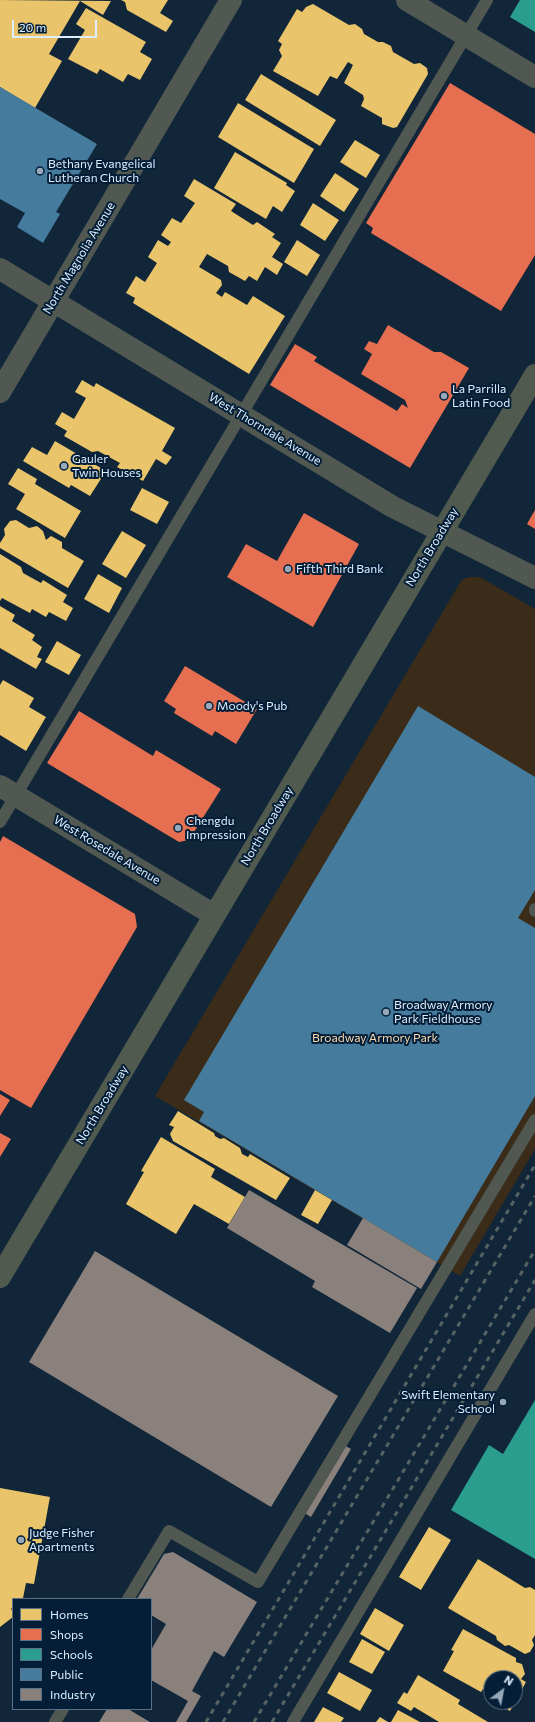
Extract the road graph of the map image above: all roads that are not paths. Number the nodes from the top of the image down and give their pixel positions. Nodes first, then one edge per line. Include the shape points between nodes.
1 (231, 0) edge
2 (407, 0) edge
3 (487, 0) edge
4 (466, 35) junction
5 (535, 77) edge
6 (0, 269) edge
7 (54, 301) junction
8 (535, 375) edge
9 (0, 392) edge
10 (241, 415) junction
11 (442, 531) junction
12 (535, 578) edge
13 (8, 790) edge
14 (0, 822) edge
15 (214, 915) junction
16 (535, 1120) edge
17 (0, 1277) edge
18 (535, 1314) edge
19 (129, 1598) edge
20 (62, 1710) edge
21 (55, 1722) edge
22 (293, 1722) edge

1 - 7 street, North Magnolia Avenue
2 - 4 street
3 - 4 lane
4 - 5 street
4 - 10 lane
6 - 7 street, West Thorndale Avenue
7 - 9 street, North Magnolia Avenue
7 - 10 street, West Thorndale Avenue
8 - 11 main road, North Broadway
10 - 11 street, West Thorndale Avenue via 393,507
10 - 13 lane
11 - 12 street, West Thorndale Avenue
11 - 15 main road, North Broadway
13 - 14 lane
13 - 15 street, West Rosedale Avenue
15 - 17 main road, North Broadway
16 - 19 lane via 258,1582 169,1531
18 - 22 lane
20 - 21 lane

